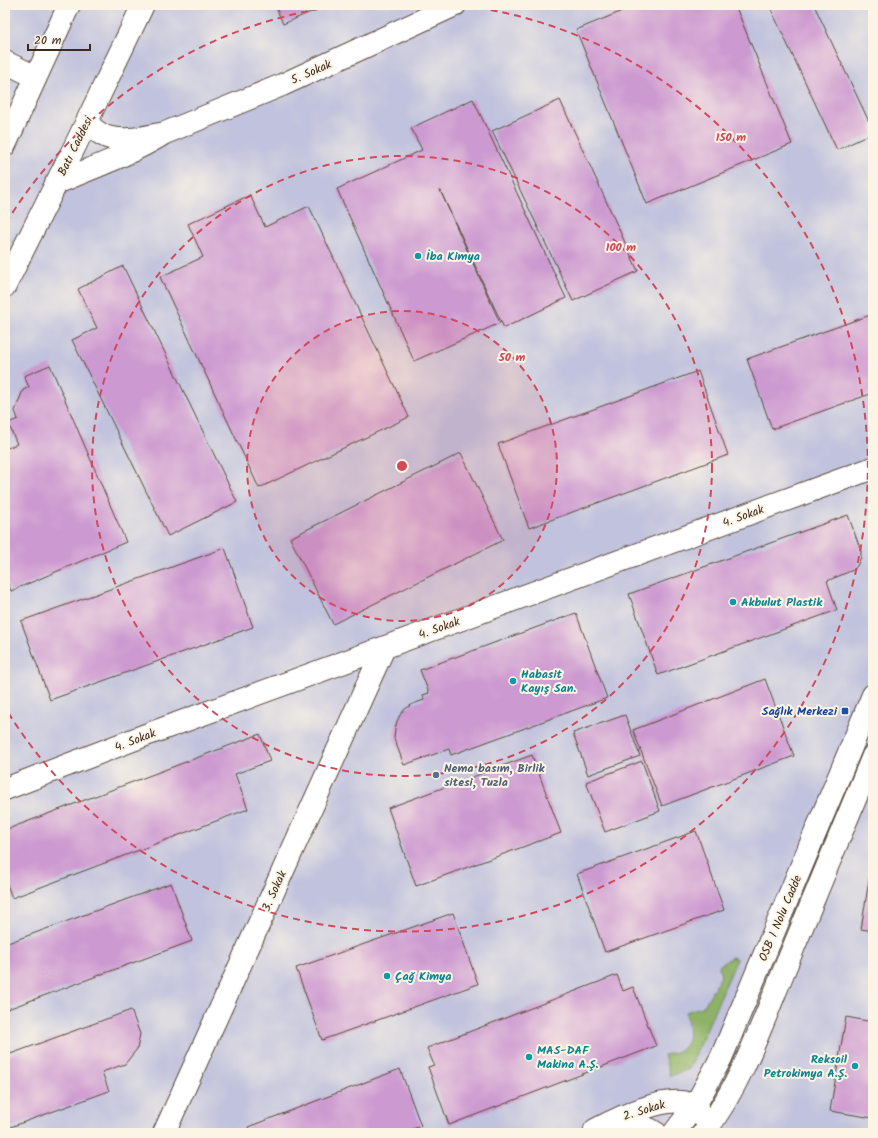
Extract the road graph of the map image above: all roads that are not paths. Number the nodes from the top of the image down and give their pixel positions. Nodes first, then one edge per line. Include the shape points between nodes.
1 (69, 5) edge
2 (143, 5) edge
3 (455, 5) edge
4 (5, 62) edge
5 (36, 77) junction
6 (86, 123) junction
7 (165, 133) junction
8 (5, 145) edge
9 (56, 183) junction
10 (5, 286) edge
11 (873, 468) edge
12 (384, 648) junction
13 (873, 695) edge
14 (873, 756) edge
15 (5, 789) edge
16 (693, 1108) junction
17 (592, 1131) edge
18 (706, 1131) edge
19 (164, 1133) edge
20 (656, 1133) edge
21 (674, 1133) edge

1 - 5 street
2 - 6 street, Batı Caddesi
3 - 7 street, 5. Sokak via 282,85
4 - 5 street
5 - 8 street
6 - 7 street, 5. Sokak via 105,136 114,138 137,138
6 - 9 street, Batı Caddesi
7 - 9 street, 5. Sokak via 120,157
9 - 10 street, Batı Caddesi
11 - 12 street, 4. Sokak
12 - 15 street, 4. Sokak
12 - 19 street, 3. Sokak
13 - 16 street, OSB 1 Nolu Cadde via 721,1058
14 - 18 street, OSB 1 Nolu Cadde via 757,1036 734,1087
16 - 17 street, 2. Sokak via 682,1102 654,1105 620,1117
16 - 18 street via 705,1121
16 - 21 street, OSB 1 Nolu Cadde
17 - 20 street, 2. Sokak via 634,1125 643,1126

